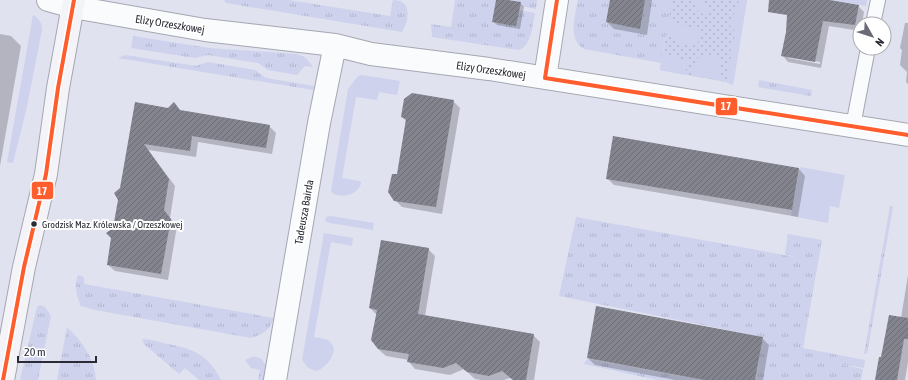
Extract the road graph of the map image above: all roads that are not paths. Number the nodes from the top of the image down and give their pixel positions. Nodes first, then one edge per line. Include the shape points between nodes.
1 (48, 0) edge
2 (557, 0) edge
3 (878, 0) edge
4 (74, 4) edge
5 (875, 16) edge
6 (335, 45) junction
7 (866, 56) edge
8 (544, 78) junction
9 (853, 126) junction
10 (908, 135) edge
11 (3, 380) edge
12 (276, 380) edge

1 - 4 street, Elizy Orzeszkowej
2 - 8 street
3 - 5 lane
4 - 6 street, Elizy Orzeszkowej via 205,30
4 - 11 main road via 58,88 46,174 24,267
6 - 8 street, Elizy Orzeszkowej via 371,54
6 - 12 street, Tadeusza Bairda via 319,123
7 - 9 lane
8 - 9 street, Elizy Orzeszkowej
9 - 10 street, Elizy Orzeszkowej

